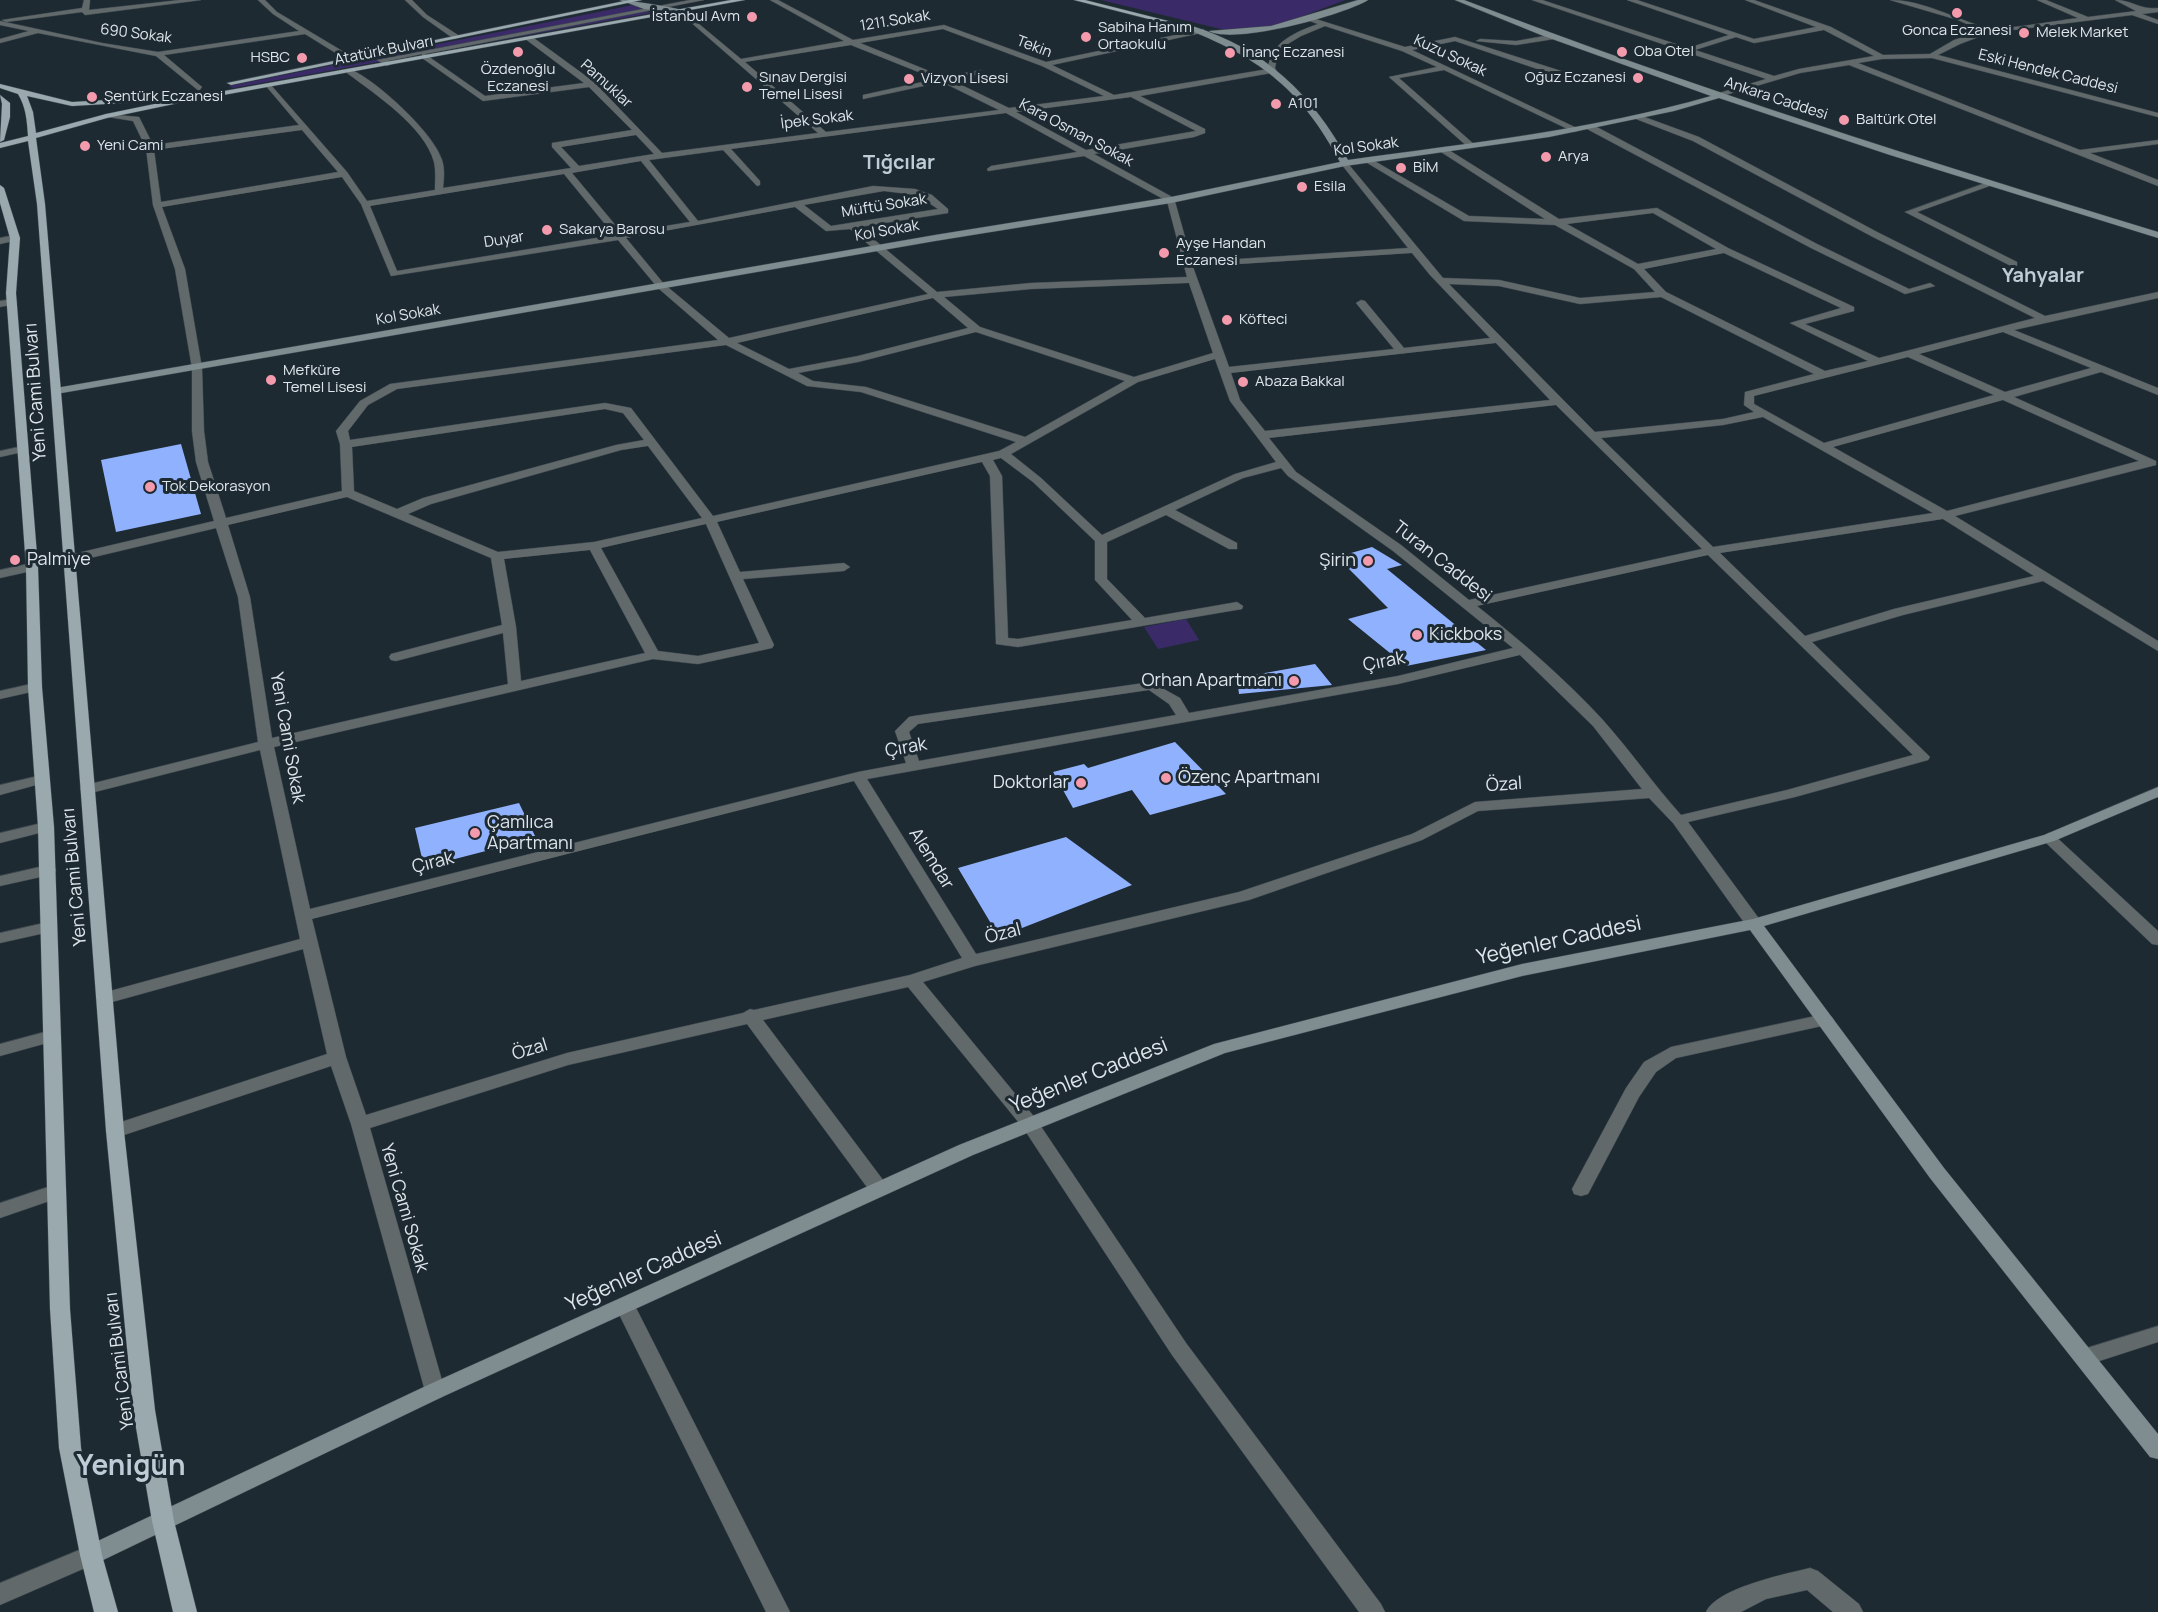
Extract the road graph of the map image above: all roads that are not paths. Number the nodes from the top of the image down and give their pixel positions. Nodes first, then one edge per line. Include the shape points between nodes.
1 (87, 0) edge
2 (198, 0) edge
3 (261, 0) edge
4 (408, 0) edge
5 (639, 0) edge
6 (701, 0) edge
7 (742, 0) edge
8 (773, 0) edge
9 (1077, 0) edge
10 (1365, 0) edge
11 (1458, 0) edge
12 (1535, 0) edge
13 (1630, 0) edge
14 (1748, 0) edge
15 (1893, 0) edge
16 (2040, 0) edge
17 (2118, 0) edge
18 (625, 1) edge
19 (653, 9) junction
20 (84, 10) junction
21 (2158, 10) edge
22 (681, 11) junction
23 (2145, 12) junction
24 (2132, 13) junction
25 (1306, 18) junction
26 (2088, 19) junction
27 (0, 22) edge
28 (2158, 22) edge
29 (1325, 24) junction
30 (944, 27) joint
31 (1823, 27) junction
32 (1192, 28) junction
33 (39, 31) junction
34 (1201, 31) junction
35 (1988, 31) junction
36 (305, 32) junction
37 (1736, 35) junction
38 (457, 37) junction
39 (1551, 37) junction
40 (528, 38) junction
41 (1455, 39) junction
42 (0, 41) edge
43 (851, 42) junction
44 (1405, 50) junction
45 (1686, 51) junction
46 (159, 54) junction
47 (372, 54) junction
48 (425, 56) junction
49 (1932, 56) junction
50 (1882, 57) junction
51 (350, 58) junction
52 (739, 61) junction
53 (384, 62) junction
54 (1851, 63) junction
55 (1045, 64) junction
56 (1444, 68) junction
57 (1272, 69) junction
58 (350, 71) junction
59 (978, 72) dead end
60 (1558, 74) dead end
61 (1774, 79) junction
62 (944, 80) junction
63 (591, 84) junction
64 (0, 86) edge
65 (270, 86) junction
66 (199, 89) junction
67 (21, 92) junction
68 (1132, 95) junction
69 (1722, 96) junction
70 (0, 97) edge
71 (866, 97) dead end
72 (1112, 98) junction
73 (144, 100) junction
74 (1006, 110) junction
75 (2158, 115) edge
76 (106, 116) junction
77 (1639, 117) junction
78 (50, 122) dead end
79 (305, 127) junction
80 (1590, 127) junction
81 (1577, 130) junction
82 (12, 132) dead end
83 (32, 132) junction
84 (637, 132) junction
85 (823, 133) junction
86 (0, 137) edge
87 (2158, 142) edge
88 (0, 146) edge
89 (723, 146) junction
90 (1472, 146) junction
91 (150, 148) junction
92 (1444, 150) junction
93 (2078, 152) junction
94 (1088, 153) junction
95 (660, 155) junction
96 (643, 158) junction
97 (1368, 161) junction
98 (1345, 163) junction
99 (991, 169) dead end
100 (578, 170) junction
101 (566, 171) junction
102 (344, 174) junction
103 (757, 183) dead end
104 (2158, 183) edge
105 (1990, 184) junction
106 (0, 188) edge
107 (439, 193) junction
108 (1171, 200) junction
109 (365, 204) junction
110 (157, 205) junction
111 (798, 205) junction
112 (945, 212) joint
113 (1558, 222) junction
114 (696, 224) junction
115 (852, 226) junction
116 (2158, 235) edge
117 (620, 236) junction
118 (8, 239) edge
119 (878, 248) junction
120 (1414, 250) junction
121 (1725, 250) junction
122 (2014, 264) dead end
123 (1188, 265) junction
124 (1637, 267) junction
125 (1193, 280) junction
126 (1441, 281) junction
127 (661, 286) junction
128 (1930, 286) dead end
129 (1663, 294) junction
130 (935, 295) junction
131 (2158, 295) edge
132 (6, 303) edge
133 (1361, 303) dead end
134 (2044, 320) junction
135 (976, 329) junction
136 (2004, 329) junction
137 (1498, 340) junction
138 (727, 342) junction
139 (1401, 351) junction
140 (1909, 353) junction
141 (1218, 355) junction
142 (1877, 361) junction
143 (197, 368) junction
144 (2101, 369) junction
145 (1224, 371) junction
146 (788, 372) junction
147 (1824, 375) junction
148 (1134, 380) junction
149 (56, 391) junction
150 (2158, 392) edge
151 (2000, 396) junction
152 (1558, 402) junction
153 (1763, 414) junction
154 (1262, 435) junction
155 (1592, 436) junction
156 (1025, 441) junction
157 (651, 442) junction
158 (346, 444) junction
159 (1825, 446) junction
160 (23, 449) junction
161 (0, 454) edge
162 (1003, 454) junction
163 (986, 458) junction
164 (1284, 463) junction
165 (2154, 464) edge
166 (348, 493) junction
167 (1166, 510) junction
168 (397, 514) junction
169 (1945, 515) junction
170 (710, 520) junction
171 (223, 523) junction
172 (1101, 540) junction
173 (594, 546) junction
174 (1233, 546) dead end
175 (1711, 551) junction
176 (497, 556) junction
177 (69, 560) junction
178 (32, 567) junction
179 (844, 567) dead end
180 (0, 574) edge
181 (735, 576) junction
182 (2044, 577) junction
183 (1467, 604) junction
184 (1237, 606) dead end
185 (1142, 622) junction
186 (509, 627) junction
187 (1805, 640) junction
188 (2158, 647) edge
189 (1523, 650) junction
190 (653, 655) junction
191 (396, 657) dead end
192 (36, 687) junction
193 (514, 687) junction
194 (0, 695) edge
195 (1185, 718) junction
196 (266, 744) junction
197 (915, 766) junction
198 (858, 776) junction
199 (42, 780) junction
200 (87, 789) junction
201 (0, 790) edge
202 (2158, 792) edge
203 (1653, 794) junction
204 (1678, 820) junction
205 (46, 827) junction
206 (0, 838) edge
207 (2049, 838) junction
208 (48, 870) junction
209 (0, 882) edge
210 (303, 916) junction
211 (1754, 924) junction
212 (48, 927) junction
213 (0, 938) edge
214 (2158, 940) edge
215 (309, 942) junction
216 (972, 961) junction
217 (912, 980) junction
218 (105, 998) junction
219 (750, 1015) junction
220 (1825, 1020) junction
221 (52, 1036) junction
222 (0, 1050) edge
223 (337, 1057) junction
224 (360, 1124) junction
225 (1030, 1124) junction
226 (115, 1131) junction
227 (879, 1189) junction
228 (1581, 1189) dead end
229 (57, 1191) junction
230 (0, 1211) edge
231 (625, 1306) junction
232 (2158, 1334) edge
233 (2084, 1357) junction
234 (435, 1391) junction
235 (2158, 1450) edge
236 (163, 1521) junction
237 (91, 1555) junction
238 (0, 1594) edge
239 (106, 1612) edge
240 (185, 1612) edge
241 (778, 1612) edge
242 (1373, 1612) edge
243 (1718, 1612) edge
244 (1851, 1612) edge

1 - 20 street
2 - 20 street via 85,13
3 - 36 street
4 - 38 street
5 - 18 main road, Atatürk Bulvarı
6 - 19 street
7 - 22 main road, Atatürk Bulvarı
8 - 43 street, Kara Osman Sokak
9 - 32 main road
10 - 25 street
11 - 39 street, Ankara Caddesi
12 - 45 street
13 - 37 street
14 - 31 street
15 - 35 street
16 - 26 street
17 - 23 street
18 - 19 street
18 - 38 main road, Atatürk Bulvarı
19 - 22 street
19 - 53 street
20 - 27 street
21 - 23 street
22 - 40 main road, Atatürk Bulvarı
22 - 52 street
23 - 24 street
24 - 26 street
24 - 28 street
25 - 29 street, Kuzu Sokak
25 - 32 street via 1252,32
26 - 35 street
27 - 33 street, 690 Sokak
29 - 44 street, Kuzu Sokak
29 - 57 street via 1287,39 1277,51
30 - 43 street, 1211.Sokak
30 - 55 street, Tekin
31 - 37 street via 1754,41
31 - 50 street
32 - 34 street
33 - 42 street
33 - 46 street, 690 Sokak
34 - 55 street
34 - 57 street via 1230,42
35 - 49 street
36 - 46 street, 690 Sokak
36 - 51 street
37 - 45 street
38 - 47 main road, Atatürk Bulvarı
39 - 41 street via 1516,44
39 - 69 street, Ankara Caddesi
40 - 48 main road, Atatürk Bulvarı
40 - 63 street, Pamuklar
41 - 44 street
41 - 60 street
43 - 52 street, 1211.Sokak
43 - 62 street, Kara Osman Sokak
44 - 56 street, Kuzu Sokak
45 - 61 street
46 - 66 street
47 - 51 main road, Atatürk Bulvarı
47 - 53 street
48 - 53 main road, Atatürk Bulvarı
48 - 63 street via 483,99
49 - 50 street
49 - 75 street, Eski Hendek Caddesi
50 - 54 street
51 - 66 main road, Atatürk Bulvarı
52 - 85 street
53 - 58 main road, Atatürk Bulvarı
54 - 61 street
54 - 93 street
55 - 72 street, Tekin
56 - 81 street, Kuzu Sokak
56 - 90 street via 1393,77
57 - 68 street, İpek Sokak
57 - 98 street via 1317,114
58 - 65 main road, Atatürk Bulvarı
58 - 107 street via 400,111 431,144 438,160
59 - 62 street
61 - 69 street
62 - 71 street
62 - 74 street, Kara Osman Sokak
63 - 84 street, Pamuklar
64 - 67 main road
65 - 76 main road, Atatürk Bulvarı
65 - 79 street, Duyar
66 - 73 main road, Atatürk Bulvarı
67 - 73 main road via 72,104
67 - 83 main road, Yeni Cami Bulvarı via 27,100
68 - 72 street, İpek Sokak
68 - 94 street via 1202,131
69 - 77 street, Kol Sokak
69 - 105 street, Ankara Caddesi
70 - 86 main road via 6,103
72 - 74 street, İpek Sokak
73 - 78 main road, Atatürk Bulvarı
74 - 85 street, İpek Sokak
74 - 94 street, Kara Osman Sokak
76 - 83 main road, Atatürk Bulvarı via 44,135
76 - 91 street, Yeni Cami Sokak via 136,119
77 - 80 street, Kol Sokak
77 - 134 street via 1716,149
79 - 91 street
79 - 102 street, Duyar
80 - 81 street, Kol Sokak
80 - 128 street via 1908,292
81 - 90 street, Kol Sokak
82 - 86 main road
83 - 88 main road, Atatürk Bulvarı
83 - 149 main road, Yeni Cami Bulvarı
84 - 95 street, Pamuklar
84 - 100 street via 555,145
85 - 89 street, İpek Sokak
87 - 93 street
89 - 95 street, İpek Sokak
89 - 103 street
90 - 92 street, Kol Sokak
91 - 110 street, Yeni Cami Sokak
92 - 97 street, Kol Sokak
92 - 113 street
93 - 104 street
94 - 99 street
94 - 108 street, Kara Osman Sokak
95 - 96 street, İpek Sokak
96 - 100 street, İpek Sokak
96 - 114 street
97 - 98 street, Kol Sokak
97 - 113 street via 1467,219
98 - 108 street, Kol Sokak
98 - 120 street
100 - 101 street, İpek Sokak
101 - 107 street, İpek Sokak
101 - 117 street
102 - 109 street, Duyar
102 - 110 street
105 - 116 street, Ankara Caddesi
105 - 122 street via 1909,212
106 - 118 main road, Yeni Cami Bulvarı
107 - 109 street, İpek Sokak
108 - 119 street, Kol Sokak
108 - 123 street, Turan Caddesi
109 - 117 street, Duyar via 394,274
110 - 143 street, Yeni Cami Sokak via 180,269
111 - 112 street, Duyar via 873,189 901,188 931,196
111 - 114 street, Duyar
111 - 115 street, Müftü Sokak via 829,230
112 - 115 street, Müftü Sokak
113 - 121 street via 1654,210
113 - 124 street
114 - 117 street, Duyar
115 - 119 street
117 - 127 street
118 - 132 main road, Yeni Cami Bulvarı
119 - 127 street, Kol Sokak
119 - 130 street
120 - 123 street
120 - 126 street
121 - 124 street
121 - 142 street via 1850,309 1795,323
123 - 125 street, Turan Caddesi
124 - 129 street
125 - 130 street via 1031,286
125 - 141 street, Turan Caddesi
126 - 129 street via 1499,283 1580,302
126 - 137 street
127 - 138 street
127 - 143 street, Kol Sokak
129 - 147 street
130 - 135 street
130 - 138 street
131 - 134 street
132 - 160 main road, Yeni Cami Bulvarı
133 - 139 street
134 - 136 street
135 - 146 street
135 - 148 street
136 - 140 street
136 - 144 street
137 - 139 street
137 - 152 street
138 - 146 street
138 - 158 street via 394,386 364,403 342,431
139 - 145 street
140 - 142 street
140 - 151 street
141 - 145 street, Turan Caddesi
141 - 148 street
142 - 147 street
143 - 149 street, Kol Sokak
143 - 171 street, Yeni Cami Sokak via 202,462
144 - 150 street
144 - 151 street
145 - 154 street, Turan Caddesi via 1235,401
146 - 156 street via 812,384 862,389
147 - 153 street via 1749,394 1749,405
148 - 156 street
149 - 177 main road, Yeni Cami Bulvarı
151 - 159 street
151 - 165 street
152 - 154 street
152 - 155 street
153 - 155 street
153 - 159 street
154 - 164 street, Turan Caddesi
155 - 175 street
156 - 162 street
157 - 158 street via 627,410 605,406
157 - 168 street via 620,447 427,501
157 - 170 street
158 - 166 street
159 - 169 street
160 - 161 street
160 - 178 main road, Yeni Cami Bulvarı
162 - 163 street
162 - 172 street
163 - 170 street
163 - 185 street via 996,476 1001,641 1018,643
164 - 167 street via 1239,476
164 - 183 street, Turan Caddesi via 1292,474 1397,548
165 - 169 street
166 - 168 street
166 - 171 street
167 - 172 street
167 - 174 street
168 - 176 street
169 - 175 street
169 - 182 street
170 - 173 street
170 - 181 street
171 - 177 street
171 - 196 street, Yeni Cami Sokak via 244,597
172 - 185 street via 1101,580
173 - 176 street
173 - 190 street
175 - 183 street
175 - 187 street
176 - 186 street
177 - 200 main road, Yeni Cami Bulvarı
178 - 180 street
178 - 192 main road, Yeni Cami Bulvarı
179 - 181 street
181 - 190 street via 767,645 698,660
182 - 187 street via 1899,612
182 - 188 street
183 - 189 street, Turan Caddesi
184 - 185 street
186 - 191 street
186 - 193 street
187 - 204 street via 1923,757
189 - 195 street, Çırak via 1398,680
189 - 203 street, Turan Caddesi via 1598,723
190 - 193 street
192 - 194 street
192 - 199 main road, Yeni Cami Bulvarı
193 - 196 street
195 - 197 street, Çırak
195 - 197 street via 1175,701 1152,686 914,720 902,731
196 - 200 street
196 - 210 street, Yeni Cami Sokak
197 - 198 street, Çırak
198 - 210 street, Çırak
198 - 216 street, Alemdar
199 - 201 street
199 - 205 main road, Yeni Cami Bulvarı
200 - 218 main road, Yeni Cami Bulvarı
202 - 207 street, Yeğenler Caddesi
203 - 204 street, Turan Caddesi
203 - 216 street, Özal via 1475,807 1417,837 1243,896
204 - 211 street, Turan Caddesi
205 - 206 street
205 - 208 main road, Yeni Cami Bulvarı
207 - 211 street, Yeğenler Caddesi
207 - 214 street
208 - 209 street
208 - 212 main road, Yeni Cami Bulvarı
210 - 215 street, Yeni Cami Sokak
211 - 220 street
211 - 225 street, Yeğenler Caddesi via 1522,970 1220,1048
212 - 213 street
212 - 221 main road, Yeni Cami Bulvarı
215 - 218 street
215 - 223 street, Yeni Cami Sokak
216 - 217 street, Özal
217 - 219 street, Özal
217 - 225 street
218 - 226 main road, Yeni Cami Bulvarı
219 - 224 street, Özal via 567,1059
219 - 227 street
220 - 228 street via 1671,1053 1650,1067
220 - 233 street via 1937,1173
221 - 222 street
221 - 229 main road, Yeni Cami Bulvarı
223 - 224 street, Yeni Cami Sokak
223 - 226 street
224 - 234 street, Yeni Cami Sokak
225 - 227 street, Yeğenler Caddesi
225 - 242 street via 1179,1349
226 - 236 main road, Yeni Cami Bulvarı via 144,1410
227 - 231 street, Yeğenler Caddesi
229 - 230 street
229 - 237 main road, Yeni Cami Bulvarı via 70,1448
231 - 234 street, Yeğenler Caddesi
231 - 241 street
232 - 233 street
233 - 235 street
234 - 236 street, Yeğenler Caddesi
236 - 237 street, Yeğenler Caddesi
236 - 240 main road, Yeni Cami Bulvarı
237 - 238 street
237 - 239 main road, Yeni Cami Bulvarı
243 - 244 street via 1763,1588 1810,1579

